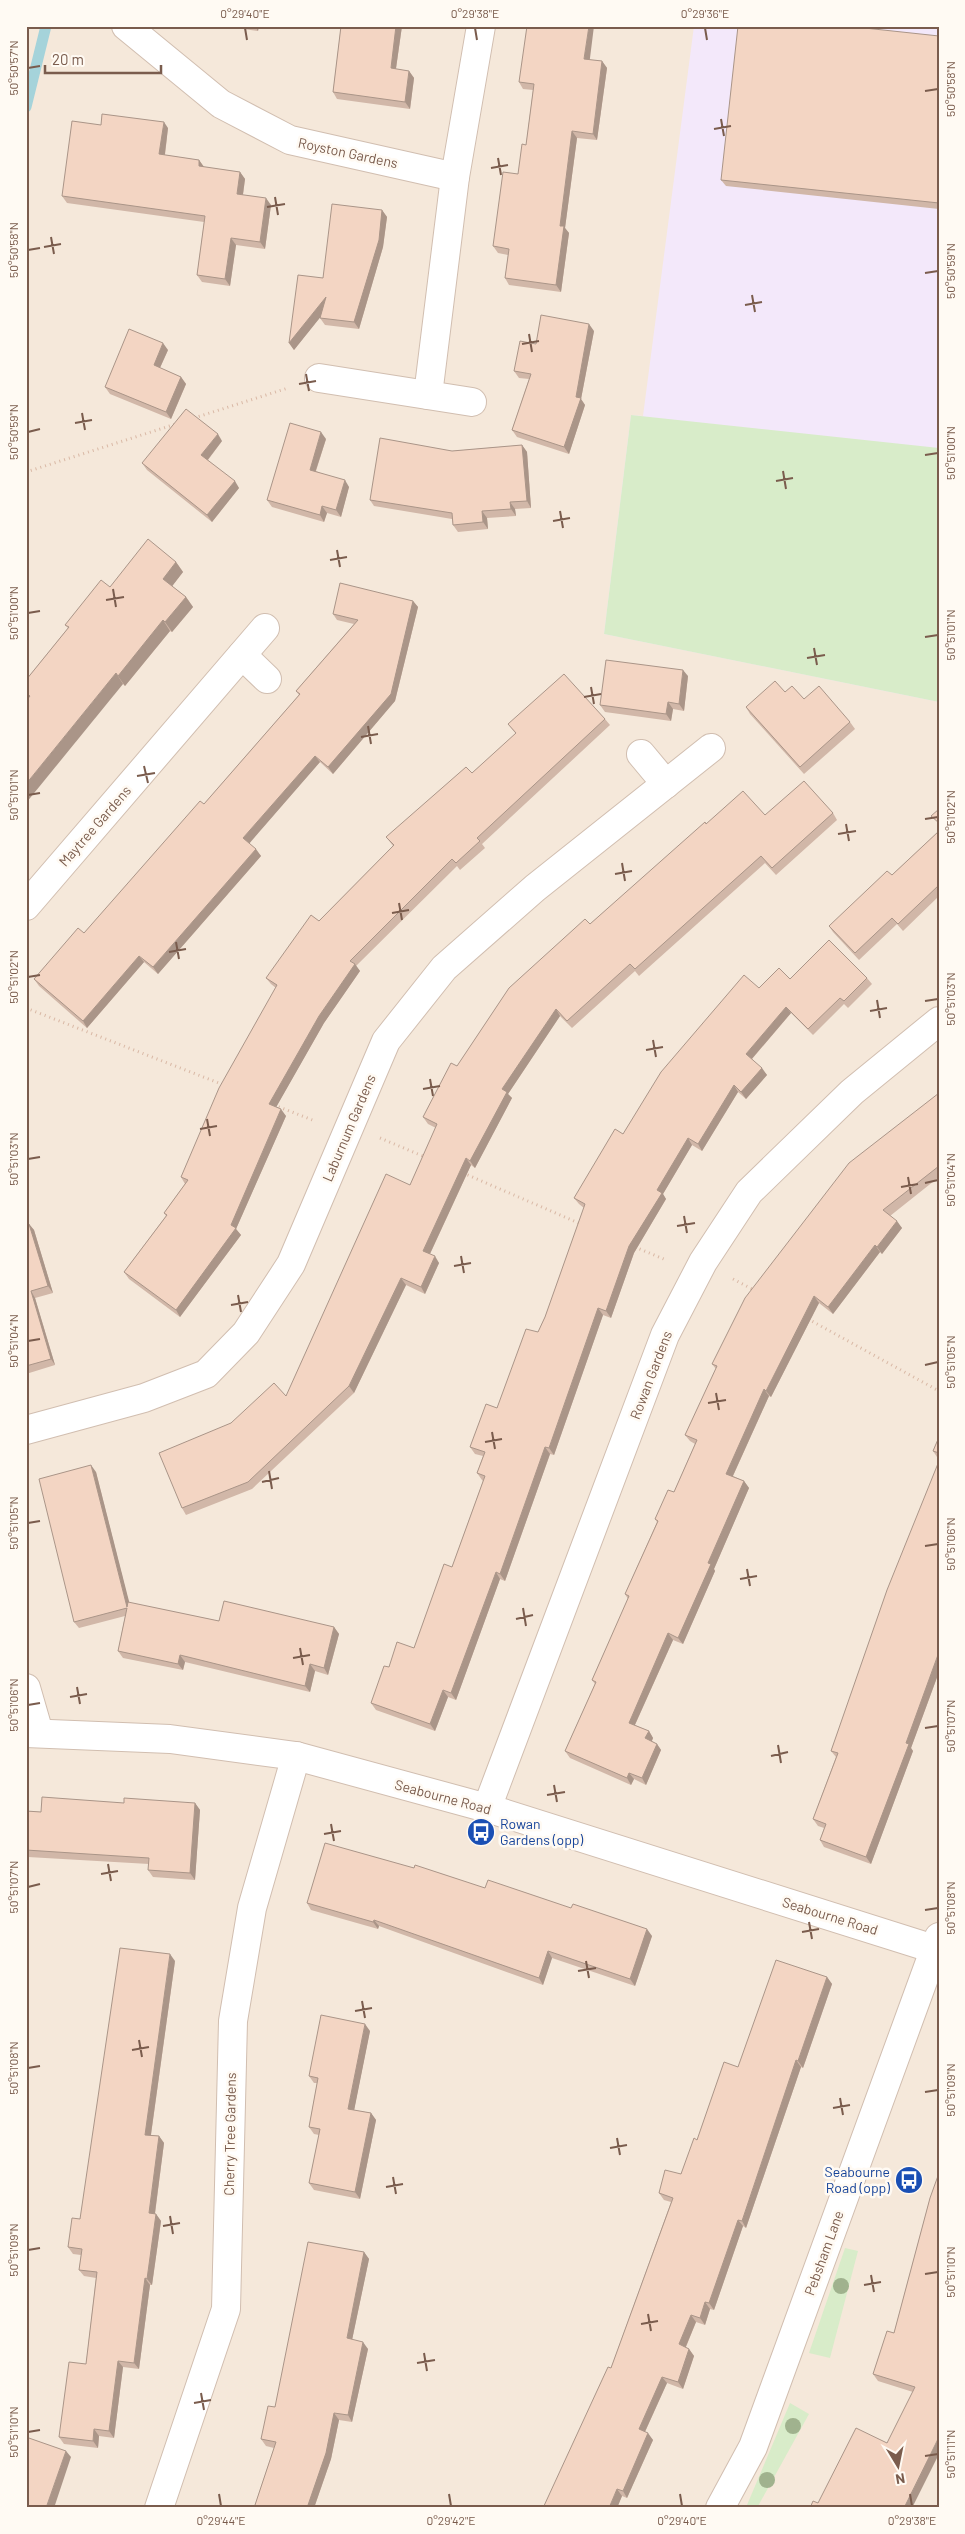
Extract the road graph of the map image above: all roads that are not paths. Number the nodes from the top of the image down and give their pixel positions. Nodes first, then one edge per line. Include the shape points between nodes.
1 (126, 26) edge
2 (481, 26) edge
3 (456, 177) junction
4 (319, 378) road end
5 (428, 395) junction
6 (472, 402) dead end
7 (265, 628) dead end
8 (242, 656) junction
9 (267, 679) dead end
10 (711, 748) dead end
11 (641, 754) dead end
12 (666, 784) junction
13 (26, 906) edge
14 (939, 1021) edge
15 (26, 1430) edge
16 (26, 1688) edge
17 (33, 1733) edge
18 (296, 1756) junction
19 (488, 1808) junction
20 (936, 1943) edge
21 (159, 2508) edge
22 (720, 2508) edge

1 - 3 street, Royston Gardens via 220,104 290,140
2 - 3 street
3 - 5 street
4 - 5 street
5 - 6 street
7 - 8 street, Maytree Gardens
8 - 9 street
8 - 13 street, Maytree Gardens
10 - 12 street, Laburnum Gardens
11 - 12 street
12 - 15 street, Laburnum Gardens via 535,888 444,968 386,1040 291,1264 246,1333 206,1374 144,1398
14 - 19 street, Rowan Gardens via 852,1092 749,1192 703,1262 665,1335
16 - 17 street
17 - 18 street, Seabourne Road via 170,1739
18 - 19 street, Seabourne Road
18 - 21 street, Cherry Tree Gardens via 252,1908 233,2021 226,2309
19 - 20 street, Seabourne Road
20 - 22 street, Pebsham Lane via 754,2447

